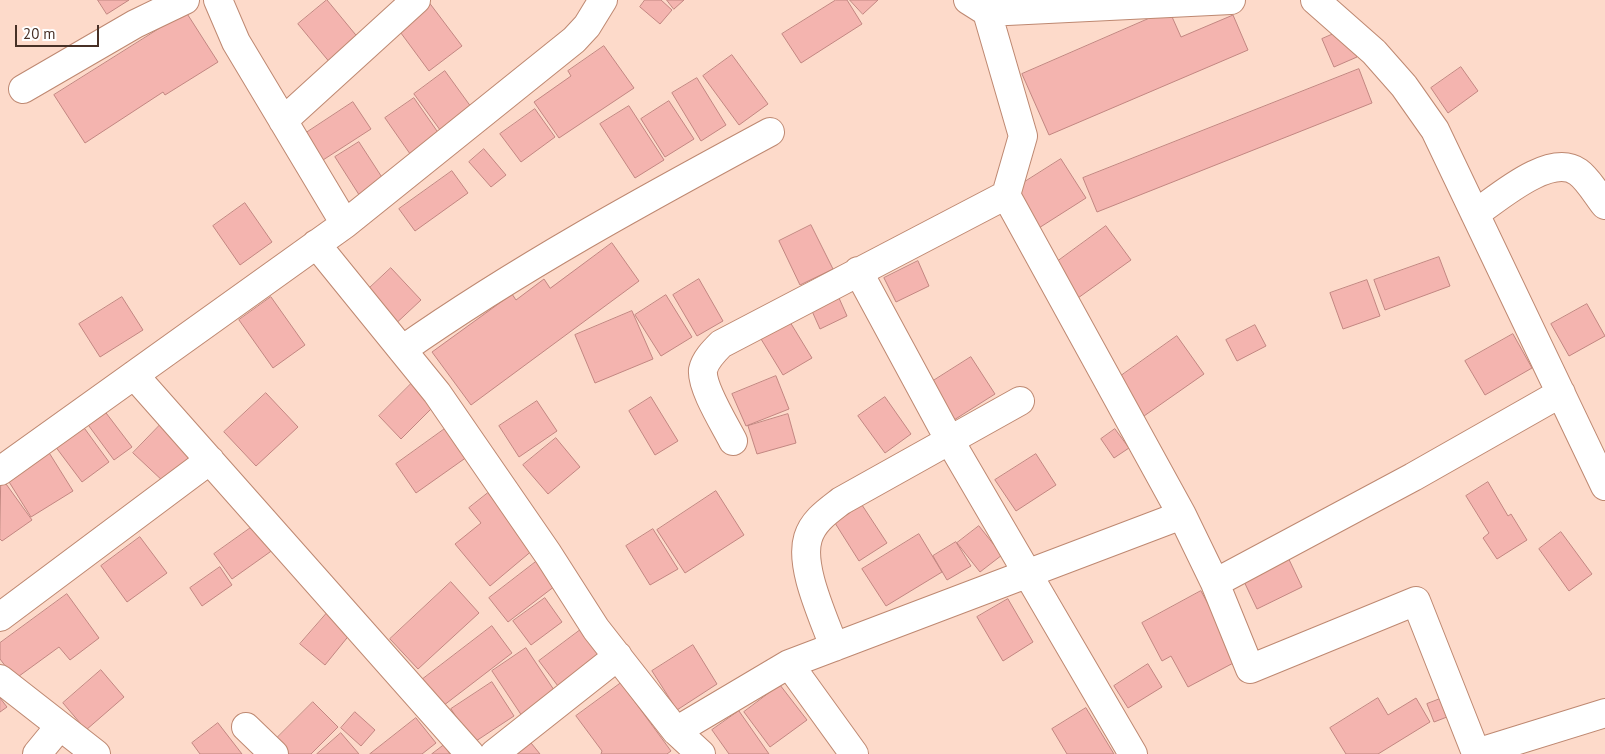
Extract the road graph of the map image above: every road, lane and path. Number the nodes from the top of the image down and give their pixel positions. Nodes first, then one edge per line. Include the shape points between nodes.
1 (185, 0) edge
2 (218, 0) edge
3 (416, 0) edge
4 (1231, 0) edge
5 (1315, 0) edge
6 (595, 3) edge
7 (978, 6) edge
8 (23, 88) dead end
9 (283, 121) junction
10 (770, 132) dead end
11 (1006, 195) junction
12 (1605, 205) edge
13 (1475, 214) junction
14 (345, 224) junction
15 (316, 244) junction
16 (858, 271) junction
17 (402, 350) junction
18 (134, 375) junction
19 (1561, 393) junction
20 (1020, 401) dead end
21 (733, 441) dead end
22 (950, 441) junction
23 (210, 460) junction
24 (0, 471) edge
25 (1605, 486) edge
26 (1182, 515) junction
27 (1028, 574) junction
28 (1215, 583) junction
29 (0, 616) edge
30 (834, 647) junction
31 (618, 656) junction
32 (788, 664) junction
33 (0, 678) edge
34 (1605, 713) edge
35 (60, 726) junction
36 (246, 727) dead end
37 (676, 731) junction
38 (852, 753) edge
39 (37, 754) edge
40 (96, 754) edge
41 (274, 754) edge
42 (470, 754) edge
43 (494, 754) edge
44 (702, 754) edge
45 (1133, 754) edge
46 (1476, 754) edge

1 - 8 street via 135,24
2 - 9 street via 236,42
3 - 9 street
4 - 7 street
5 - 13 street via 1374,52 1404,86 1435,130
6 - 14 street via 586,26 574,40
7 - 11 street via 1023,136
9 - 14 street
10 - 17 street via 578,238 462,308
11 - 16 street
11 - 26 street
12 - 13 street via 1578,172 1558,167 1536,174
13 - 19 street
14 - 15 street
15 - 17 street
15 - 18 street
16 - 21 street via 739,332 709,356 703,369 705,384
16 - 22 street
17 - 31 street via 437,393 596,629
18 - 23 street
18 - 24 street
19 - 25 street
19 - 28 street
20 - 22 street
22 - 27 street
22 - 30 street via 841,501 820,516 808,536 805,555
23 - 29 street
23 - 42 street
26 - 27 street
26 - 28 street
27 - 30 street
27 - 45 street
28 - 46 street via 1250,670 1416,601
30 - 32 street
31 - 37 street
31 - 43 street
32 - 37 street
32 - 38 street
33 - 35 street
34 - 46 street
35 - 39 street
35 - 40 street
36 - 41 street
37 - 44 street

